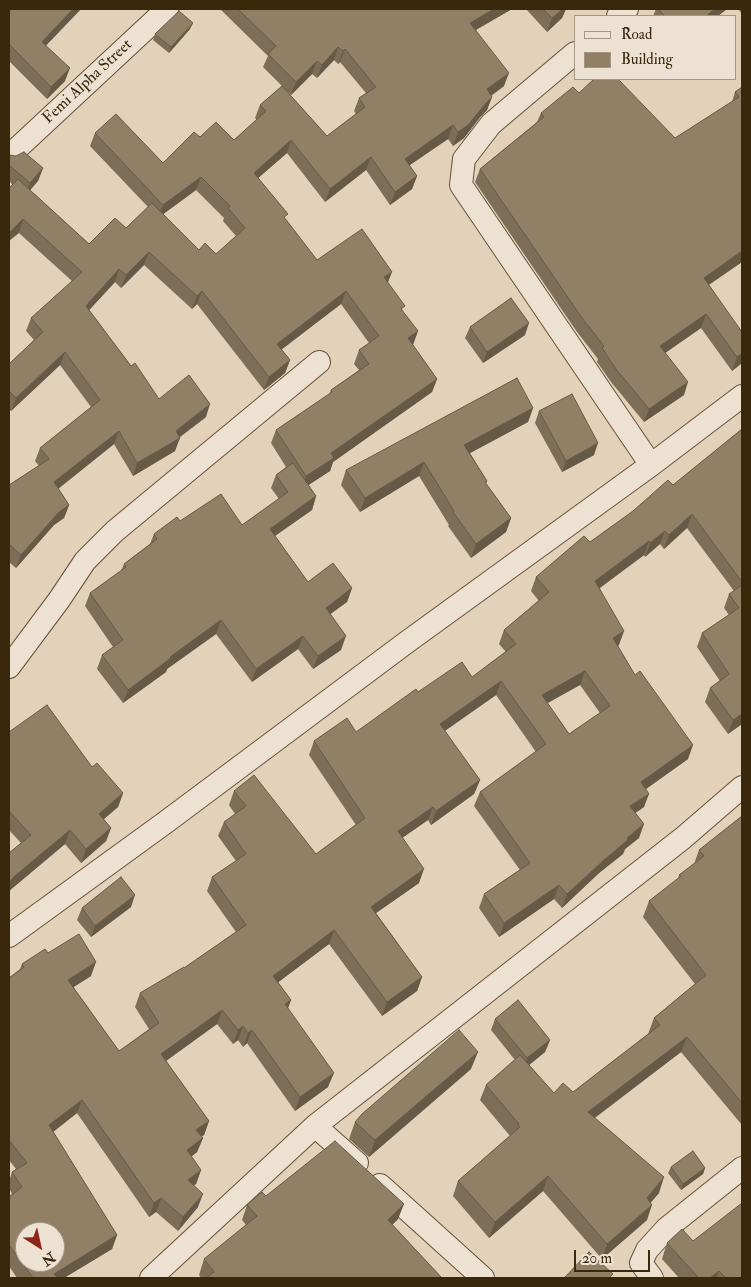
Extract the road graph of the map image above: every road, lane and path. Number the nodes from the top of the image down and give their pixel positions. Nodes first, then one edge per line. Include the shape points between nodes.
1 (167, 9) edge
2 (574, 54) edge
3 (9, 156) edge
4 (319, 362) dead end
5 (742, 396) edge
6 (651, 465) junction
7 (9, 668) edge
8 (742, 787) edge
9 (9, 936) edge
10 (315, 1126) junction
11 (742, 1168) edge
12 (151, 1278) edge
13 (483, 1278) edge
14 (652, 1278) edge

1 - 3 street, Femi Alpha Street
2 - 6 street via 491,124 464,159 461,185
4 - 7 street via 115,531 85,561
5 - 6 street
6 - 9 street
8 - 10 street via 683,838
10 - 12 street
10 - 13 street
11 - 14 street via 667,1228 647,1250 641,1264

